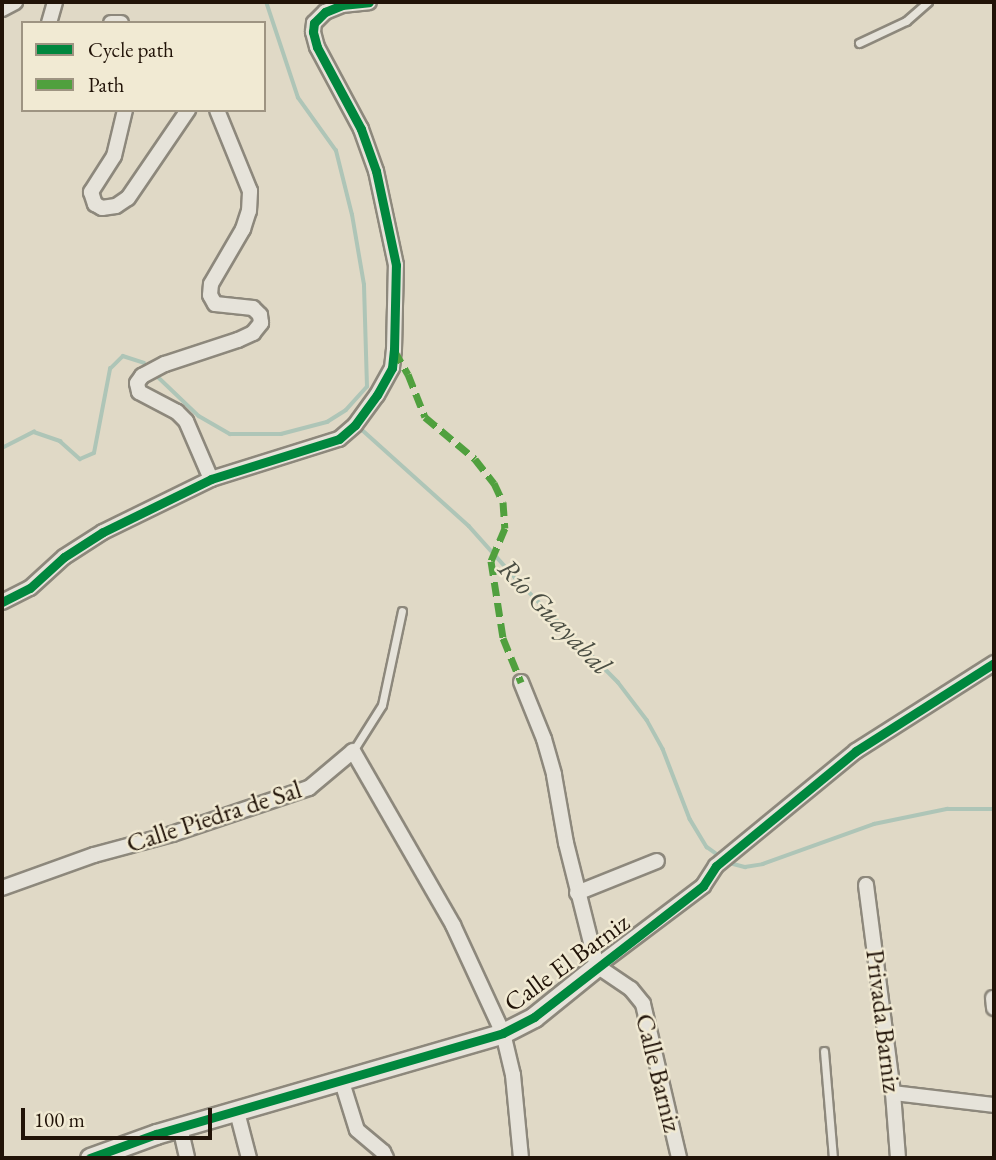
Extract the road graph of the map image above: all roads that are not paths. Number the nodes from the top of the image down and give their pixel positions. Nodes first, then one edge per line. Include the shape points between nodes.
1 (15, 2) edge
2 (55, 2) edge
3 (369, 2) edge
4 (928, 2) edge
5 (2, 9) edge
6 (50, 21) edge
7 (859, 43) dead end
8 (125, 112) edge
9 (187, 112) edge
10 (218, 112) edge
11 (211, 479) junction
12 (2, 602) edge
13 (402, 611) dead end
14 (994, 663) edge
15 (521, 681) dead end
16 (353, 751) junction
17 (657, 861) dead end
18 (866, 885) dead end
19 (2, 888) edge
20 (578, 893) junction
21 (597, 966) junction
22 (503, 1033) junction
23 (824, 1051) dead end
24 (341, 1079) junction
25 (893, 1093) junction
26 (994, 1105) edge
27 (237, 1112) junction
28 (180, 1127) junction
29 (90, 1158) edge
30 (187, 1158) edge
31 (249, 1158) edge
32 (386, 1158) edge
33 (521, 1158) edge
34 (679, 1158) edge
35 (833, 1158) edge
36 (898, 1158) edge

1 - 5 street
2 - 6 street
3 - 11 street via 325,12 314,23 313,32 376,171 396,265 391,368 356,424 339,439
4 - 7 lane via 906,21
8 - 9 street via 114,156 91,192 94,204 102,208 128,198
10 - 11 street via 250,191 243,229 211,284 210,295 215,304 253,308 261,323 239,340 165,363 137,383 139,392 186,421
11 - 12 street via 103,532 64,557 30,588
13 - 16 lane via 382,705
14 - 21 street, Calle El Barniz via 856,751 716,866 703,886
15 - 20 street via 554,775
16 - 19 street, Calle Piedra de Sal via 309,788
16 - 22 street via 453,925
17 - 20 street
18 - 25 street, Privada Barniz
20 - 21 street
21 - 22 street, Calle El Barniz via 534,1017
21 - 34 street, Calle Barniz via 631,989 643,1004
22 - 24 street, Calle El Barniz
22 - 33 street via 513,1075
23 - 35 lane
24 - 27 street, Calle El Barniz
24 - 32 street via 357,1129
25 - 26 street
25 - 36 street, Privada Barniz
27 - 28 street, Calle El Barniz
27 - 31 street
28 - 29 street, Calle El Barniz
28 - 30 street

